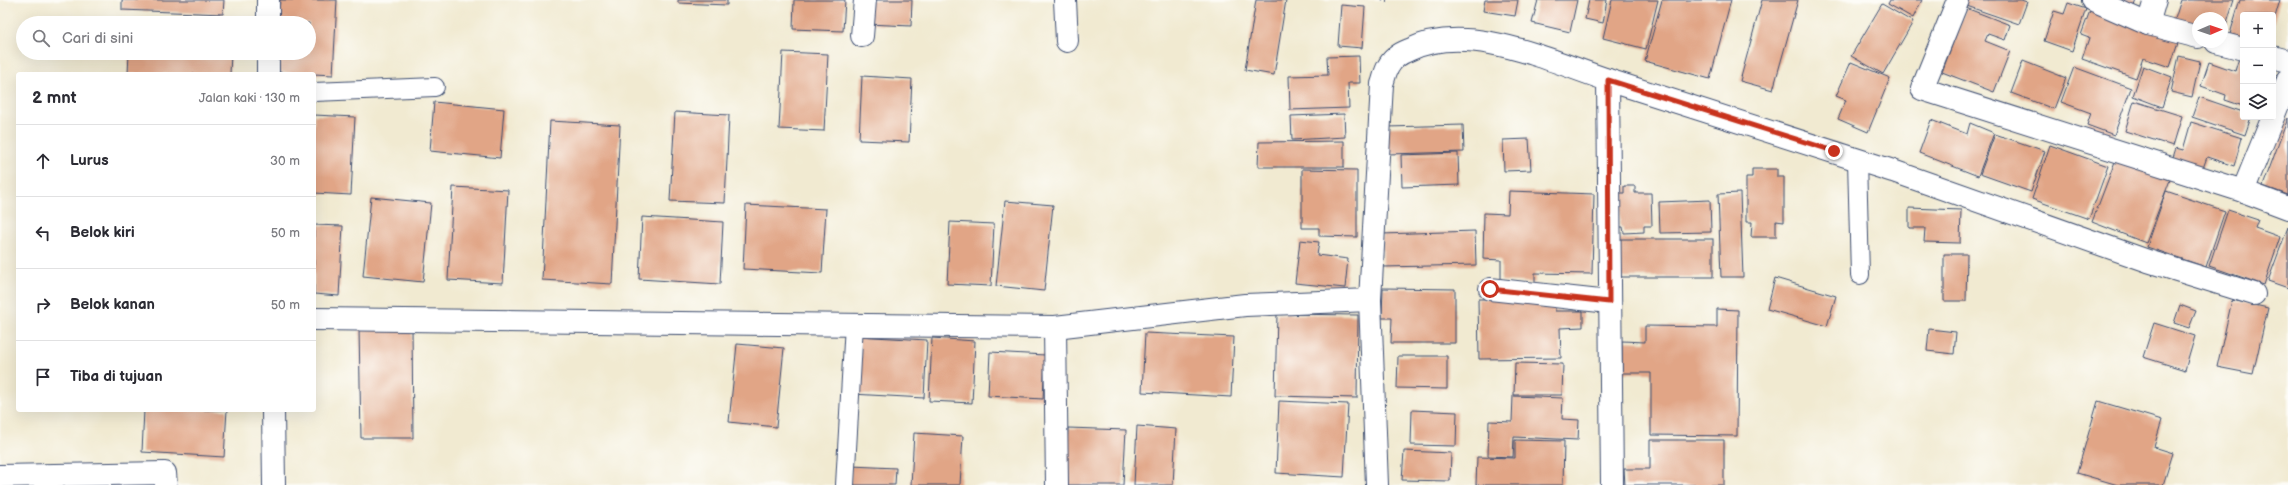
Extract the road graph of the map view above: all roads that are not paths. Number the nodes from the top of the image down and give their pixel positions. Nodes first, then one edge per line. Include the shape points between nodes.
1 (268, 0) edge
2 (865, 0) edge
3 (1065, 0) edge
4 (1958, 0) edge
5 (2093, 0) edge
6 (2155, 0) edge
7 (268, 16) edge
8 (2148, 24) junction
9 (2192, 35) edge
10 (862, 36) dead end
11 (1067, 41) dead end
12 (2228, 45) edge
13 (2240, 48) edge
14 (2276, 58) edge
15 (268, 60) edge
16 (2288, 61) edge
17 (268, 72) edge
18 (1608, 80) junction
19 (2288, 80) edge
20 (436, 87) dead end
21 (316, 92) edge
22 (2276, 110) edge
23 (2272, 120) edge
24 (1857, 160) junction
25 (2243, 191) junction
26 (2288, 208) edge
27 (1860, 275) dead end
28 (1490, 289) dead end
29 (2254, 294) dead end
30 (1370, 300) junction
31 (1609, 302) junction
32 (316, 319) edge
33 (854, 324) junction
34 (1056, 327) junction
35 (273, 412) edge
36 (0, 476) edge
37 (166, 485) edge
38 (274, 485) edge
39 (846, 485) edge
40 (1057, 485) edge
41 (1377, 485) edge
42 (1612, 485) edge

1 - 7 street
2 - 10 street
3 - 11 street
4 - 25 street via 1922,89
5 - 8 street
6 - 8 street
8 - 9 street
12 - 13 street
14 - 16 street
15 - 17 street
18 - 24 street
18 - 30 street via 1513,48 1477,40 1446,39 1420,44 1401,54 1388,66 1382,84
18 - 31 street
19 - 22 street
20 - 21 lane
23 - 25 street
24 - 27 lane
24 - 29 street via 2148,261
25 - 26 street
28 - 31 street
30 - 34 street via 1245,305
30 - 41 street
31 - 42 street
32 - 33 street
33 - 34 street
33 - 39 lane
34 - 40 street
35 - 38 street
36 - 37 street via 165,473

